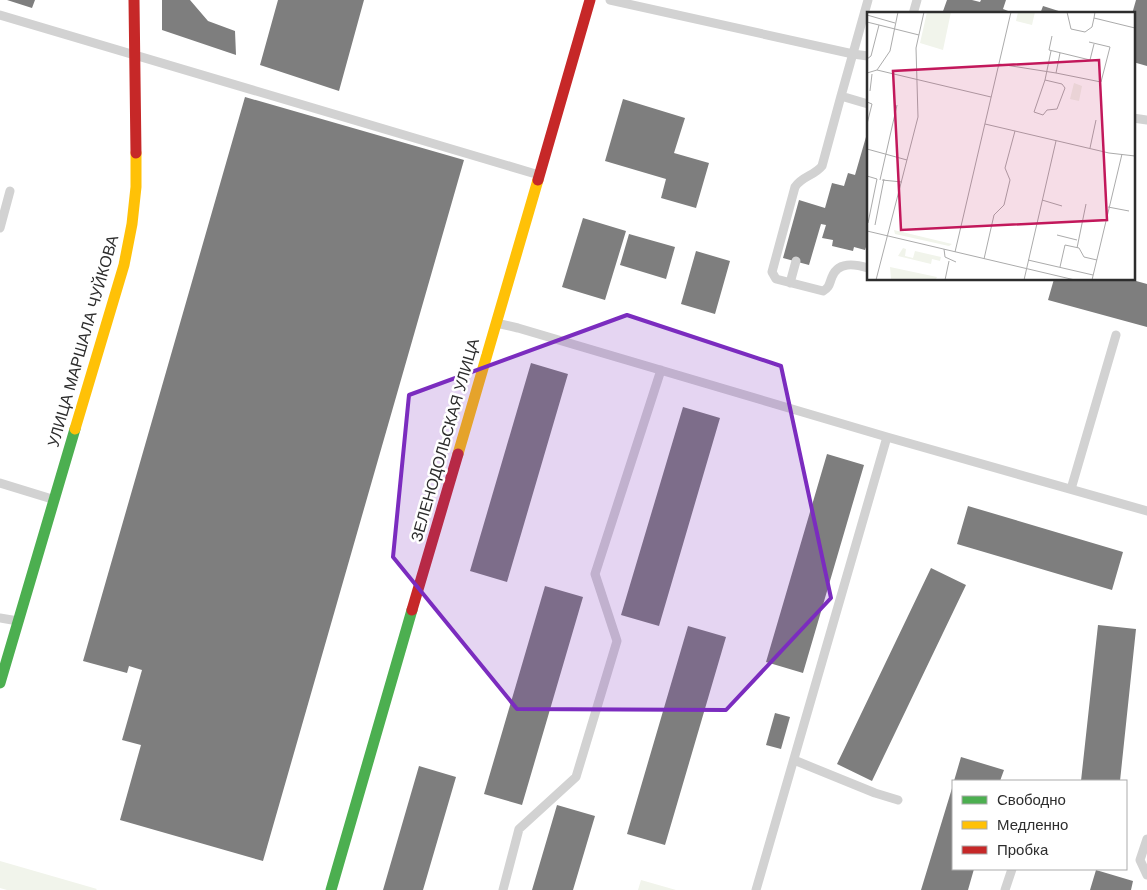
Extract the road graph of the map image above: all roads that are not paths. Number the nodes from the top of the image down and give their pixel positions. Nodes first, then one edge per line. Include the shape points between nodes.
1 (134, 0) edge
2 (590, 0) edge
3 (610, 0) edge
4 (868, 0) edge
5 (0, 15) edge
6 (853, 54) junction
7 (135, 56) junction
8 (867, 56) edge
9 (841, 96) junction
10 (867, 104) edge
11 (1134, 118) edge
12 (1147, 120) edge
13 (539, 176) junction
14 (10, 191) dead end
15 (0, 228) edge
16 (796, 261) dead end
17 (867, 268) edge
18 (790, 283) junction
19 (496, 323) junction
20 (1116, 335) dead end
21 (661, 370) junction
22 (887, 437) junction
23 (0, 483) edge
24 (1071, 489) junction
25 (54, 499) junction
26 (1147, 511) edge
27 (0, 618) edge
28 (18, 621) junction
29 (0, 683) edge
30 (794, 760) junction
31 (898, 800) dead end
32 (1147, 839) edge
33 (1012, 870) edge
34 (1147, 875) edge
35 (331, 890) edge
36 (502, 890) edge
37 (756, 890) edge
38 (1005, 890) edge

1 - 7 street, УЛИЦА МАРШАЛА ЧУЙКОВА
2 - 13 street, ЗЕЛЕНОДОЛЬСКАЯ УЛИЦА
3 - 6 lane
4 - 6 lane
5 - 7 lane
6 - 8 lane
6 - 9 lane
7 - 13 lane
7 - 25 street, УЛИЦА МАРШАЛА ЧУЙКОВА via 136,187 132,224 124,265
9 - 10 lane
9 - 18 lane via 822,166 814,174 802,178 796,187 772,269 776,279
11 - 12 lane
13 - 19 street, ЗЕЛЕНОДОЛЬСКАЯ УЛИЦА
14 - 15 lane
16 - 18 lane
17 - 18 lane via 845,265 823,291
19 - 21 lane
19 - 35 street, ЗЕЛЕНОДОЛЬСКАЯ УЛИЦА
20 - 24 lane
21 - 22 lane
21 - 36 lane via 595,574 616,641 576,777 519,829
22 - 24 lane
22 - 30 lane
23 - 25 lane
24 - 26 lane
25 - 28 street, УЛИЦА МАРШАЛА ЧУЙКОВА
27 - 28 lane
28 - 29 street, УЛИЦА МАРШАЛА ЧУЙКОВА
30 - 31 lane
30 - 37 lane
32 - 34 lane via 1140,860
33 - 38 lane

